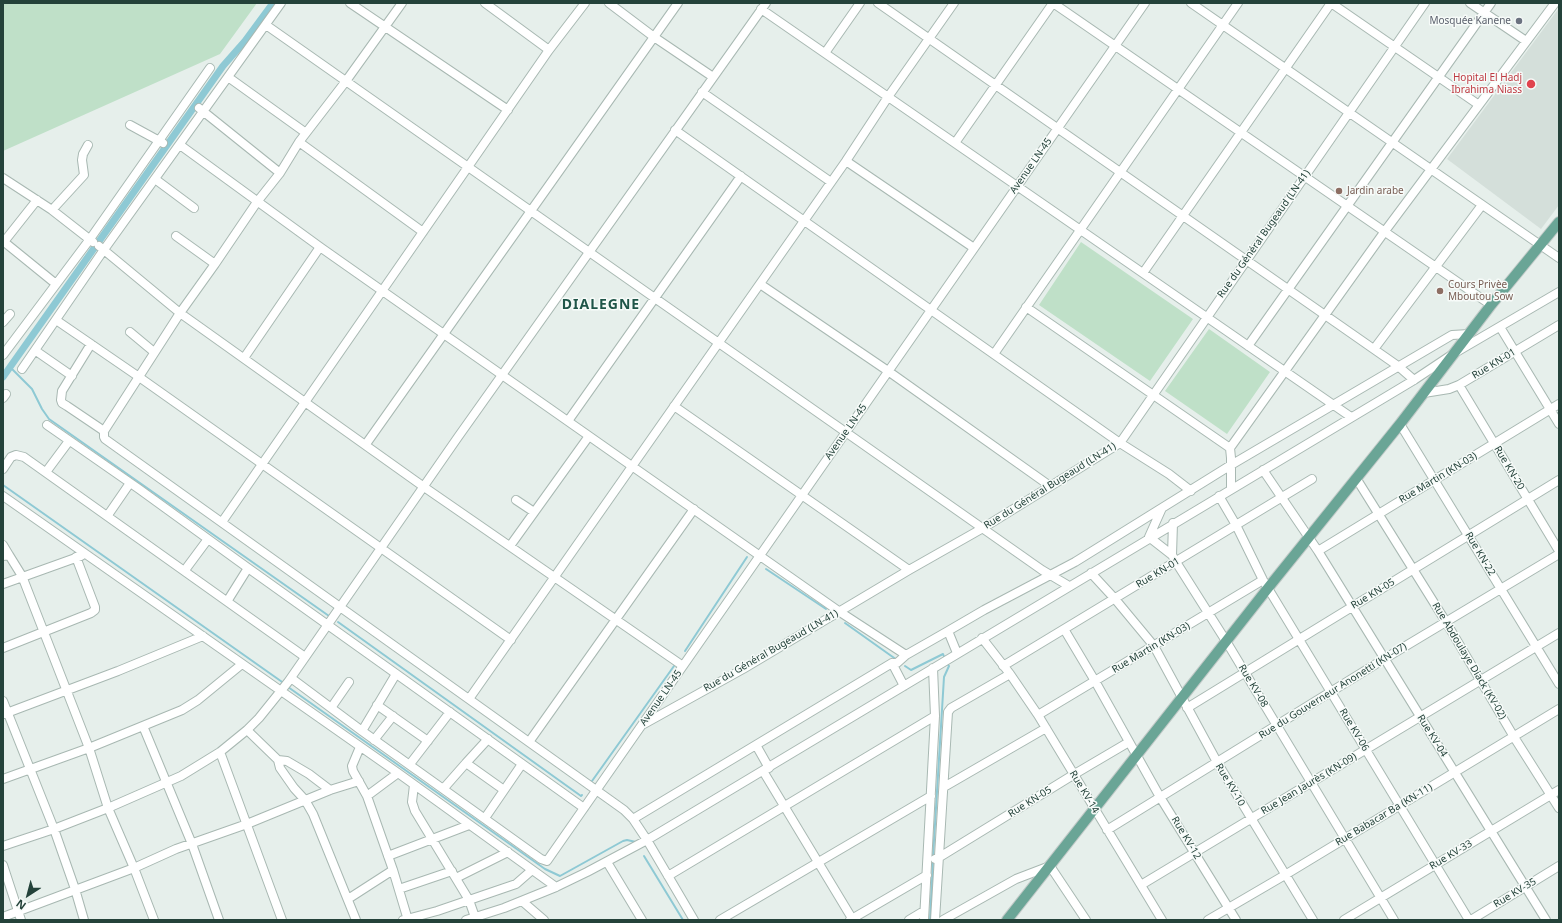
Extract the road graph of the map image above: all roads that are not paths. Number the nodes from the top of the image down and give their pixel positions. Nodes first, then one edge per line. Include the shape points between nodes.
1 (281, 3) edge
2 (350, 3) edge
3 (402, 3) edge
4 (485, 3) edge
5 (585, 3) edge
6 (609, 3) edge
7 (678, 3) edge
8 (860, 3) edge
9 (878, 3) edge
10 (954, 3) edge
11 (1053, 3) edge
12 (1145, 3) edge
13 (1191, 3) edge
14 (1238, 3) edge
15 (1331, 3) edge
16 (1425, 3) edge
17 (1470, 3) edge
18 (1491, 3) edge
19 (1554, 3) edge
20 (763, 6) edge
21 (1484, 12) junction
22 (266, 25) junction
23 (1222, 25) junction
24 (386, 26) junction
25 (654, 37) junction
26 (929, 38) junction
27 (1526, 41) junction
28 (1116, 45) junction
29 (1394, 46) junction
30 (549, 50) junction
31 (825, 53) junction
32 (210, 68) dead end
33 (1285, 68) junction
34 (228, 77) junction
35 (713, 77) junction
36 (1438, 77) junction
37 (346, 81) junction
38 (996, 85) junction
39 (1179, 88) junction
40 (702, 92) junction
41 (888, 97) junction
42 (1479, 105) junction
43 (201, 110) junction
44 (508, 110) junction
45 (1349, 112) junction
46 (130, 125) dead end
47 (1057, 128) junction
48 (675, 130) junction
49 (1241, 132) junction
50 (306, 133) junction
51 (161, 142) junction
52 (299, 142) junction
53 (1392, 142) junction
54 (955, 143) junction
55 (88, 145) dead end
56 (176, 148) junction
57 (846, 161) junction
58 (468, 167) junction
59 (1431, 170) junction
60 (1121, 172) junction
61 (280, 173) junction
62 (741, 176) junction
63 (1305, 176) junction
64 (3, 178) edge
65 (155, 179) junction
66 (831, 182) junction
67 (1017, 186) junction
68 (37, 200) junction
69 (257, 202) junction
70 (1348, 205) junction
71 (1482, 205) junction
72 (194, 208) dead end
73 (52, 210) junction
74 (531, 211) junction
75 (1183, 216) junction
76 (804, 221) junction
77 (1559, 222) edge
78 (1080, 230) junction
79 (1385, 231) junction
80 (424, 232) junction
81 (176, 236) dead end
82 (3, 242) edge
83 (96, 245) junction
84 (1541, 246) junction
85 (320, 247) junction
86 (974, 248) junction
87 (590, 251) junction
88 (1559, 258) edge
89 (1246, 260) junction
90 (215, 264) junction
91 (1435, 266) junction
92 (1143, 273) junction
93 (56, 284) junction
94 (760, 284) junction
95 (1288, 289) junction
96 (382, 291) junction
97 (1558, 295) edge
98 (655, 298) junction
99 (1491, 305) junction
100 (1026, 307) junction
101 (931, 310) junction
102 (180, 313) junction
103 (10, 314) dead end
104 (1325, 315) junction
105 (1207, 318) junction
106 (56, 320) junction
107 (3, 322) edge
108 (1559, 325) edge
109 (1500, 327) junction
110 (130, 332) dead end
111 (444, 334) junction
112 (1469, 334) junction
113 (719, 343) junction
114 (91, 344) junction
115 (1248, 346) junction
116 (1374, 349) junction
117 (36, 351) junction
118 (1515, 351) junction
119 (154, 352) junction
120 (994, 354) junction
121 (1453, 354) junction
122 (3, 355) edge
123 (244, 358) junction
124 (1398, 366) junction
125 (22, 369) dead end
126 (888, 371) junction
127 (1284, 371) junction
128 (502, 375) junction
129 (72, 376) junction
130 (140, 377) junction
131 (1414, 380) junction
132 (1459, 385) junction
133 (1424, 393) junction
134 (1153, 395) junction
135 (306, 402) junction
136 (1559, 404) edge
137 (1333, 405) junction
138 (674, 406) junction
139 (1550, 410) junction
140 (1351, 417) junction
141 (568, 421) junction
142 (1400, 424) junction
143 (1559, 424) edge
144 (47, 425) dead end
145 (104, 430) junction
146 (846, 432) junction
147 (589, 436) junction
148 (69, 441) junction
149 (1120, 443) junction
150 (366, 444) junction
151 (1494, 444) junction
152 (1230, 448) junction
153 (262, 465) junction
154 (1230, 465) junction
155 (632, 466) junction
156 (3, 469) edge
157 (1263, 470) junction
158 (46, 472) junction
159 (1356, 478) junction
160 (1312, 479) dead end
161 (1435, 480) junction
162 (1559, 480) edge
163 (130, 483) junction
164 (1050, 486) junction
165 (424, 487) junction
166 (1231, 489) junction
167 (1191, 491) junction
168 (802, 495) junction
169 (3, 496) edge
170 (1220, 496) junction
171 (1282, 497) junction
172 (1528, 499) junction
173 (516, 500) dead end
174 (1162, 508) junction
175 (694, 509) junction
176 (534, 512) junction
177 (1379, 514) junction
178 (108, 515) junction
179 (222, 522) junction
180 (1173, 523) junction
181 (1236, 525) junction
182 (983, 528) junction
183 (1469, 536) junction
184 (1149, 537) junction
185 (208, 539) junction
186 (1309, 539) junction
187 (3, 545) edge
188 (510, 546) junction
189 (382, 548) junction
190 (1559, 550) edge
191 (1318, 551) junction
192 (86, 554) junction
193 (1559, 554) edge
194 (760, 555) junction
195 (6, 556) edge
196 (76, 557) junction
197 (1174, 559) junction
198 (248, 568) junction
199 (185, 570) junction
200 (909, 570) junction
201 (1413, 570) junction
202 (1092, 573) junction
203 (1050, 575) junction
204 (22, 576) junction
205 (555, 576) junction
206 (3, 584) edge
207 (1265, 584) junction
208 (1069, 586) junction
209 (1501, 589) junction
210 (1115, 599) junction
211 (228, 600) junction
212 (340, 607) junction
213 (1352, 607) junction
214 (840, 612) junction
215 (1208, 613) junction
216 (616, 619) junction
217 (1446, 622) junction
218 (328, 625) junction
219 (1064, 629) junction
220 (948, 631) junction
221 (43, 632) junction
222 (1559, 633) edge
223 (203, 636) junction
224 (982, 638) junction
225 (1299, 639) junction
226 (511, 640) junction
227 (1226, 641) junction
228 (1154, 646) junction
229 (1536, 647) junction
230 (3, 648) edge
231 (957, 653) junction
232 (906, 655) junction
233 (306, 657) junction
234 (1384, 659) junction
235 (242, 664) junction
236 (892, 664) junction
237 (683, 666) junction
238 (1003, 666) junction
239 (933, 668) junction
240 (1244, 672) junction
241 (396, 674) junction
242 (1010, 674) junction
243 (290, 680) junction
244 (1095, 681) junction
245 (1480, 681) junction
246 (349, 682) dead end
247 (1559, 684) edge
248 (904, 686) junction
249 (67, 690) junction
250 (282, 690) junction
251 (1331, 692) junction
252 (1181, 698) junction
253 (468, 699) junction
254 (3, 701) edge
255 (377, 705) junction
256 (331, 708) junction
257 (1187, 708) junction
258 (1559, 709) edge
259 (450, 712) junction
260 (5, 714) edge
261 (1038, 715) junction
262 (393, 716) junction
263 (935, 716) junction
264 (1420, 717) junction
265 (642, 725) junction
266 (1276, 725) junction
267 (143, 726) junction
268 (1046, 728) junction
269 (247, 730) junction
270 (362, 731) junction
271 (1514, 736) junction
272 (488, 739) junction
273 (374, 740) junction
274 (428, 741) junction
275 (529, 742) junction
276 (1129, 742) junction
277 (756, 745) junction
278 (360, 747) junction
279 (89, 748) junction
280 (1366, 750) junction
281 (220, 752) junction
282 (1137, 755) junction
283 (278, 760) junction
284 (1217, 762) junction
285 (466, 763) junction
286 (410, 764) junction
287 (522, 764) junction
288 (29, 769) junction
289 (766, 769) junction
290 (1454, 772) junction
291 (398, 773) junction
292 (1073, 775) junction
293 (3, 779) edge
294 (360, 781) junction
295 (167, 783) junction
296 (1311, 783) junction
297 (414, 785) junction
298 (444, 788) junction
299 (944, 788) junction
300 (330, 790) junction
301 (504, 790) junction
302 (597, 790) junction
303 (1559, 790) edge
304 (1551, 795) junction
305 (367, 796) junction
306 (931, 796) junction
307 (1160, 797) junction
308 (305, 800) junction
309 (1400, 806) junction
310 (785, 807) junction
311 (108, 808) junction
312 (584, 808) junction
313 (1559, 808) edge
314 (1094, 809) junction
315 (484, 818) junction
316 (633, 819) junction
317 (1251, 819) junction
318 (247, 824) junction
319 (469, 825) junction
320 (54, 829) junction
321 (1107, 830) junction
322 (1491, 831) junction
323 (934, 839) junction
324 (1345, 839) junction
325 (431, 840) junction
326 (647, 840) junction
327 (192, 844) junction
328 (3, 846) edge
329 (508, 852) junction
330 (1194, 853) junction
331 (388, 856) junction
332 (933, 859) junction
333 (607, 862) junction
334 (818, 862) junction
335 (1436, 864) junction
336 (3, 865) edge
337 (1050, 866) junction
338 (1559, 866) edge
339 (134, 868) junction
340 (392, 870) junction
341 (532, 870) junction
342 (454, 874) junction
343 (926, 875) junction
344 (1285, 875) junction
345 (668, 876) junction
346 (1141, 885) junction
347 (556, 887) junction
348 (1525, 887) junction
349 (75, 889) junction
350 (399, 889) junction
351 (1381, 898) junction
352 (348, 899) junction
353 (469, 900) junction
354 (522, 901) junction
355 (1228, 908) junction
356 (924, 911) junction
357 (20, 916) edge
358 (3, 917) edge
359 (475, 919) edge
360 (84, 920) edge
361 (154, 920) edge
362 (219, 920) edge
363 (282, 920) edge
364 (356, 920) edge
365 (406, 920) edge
366 (466, 920) edge
367 (544, 920) edge
368 (642, 920) edge
369 (694, 920) edge
370 (720, 920) edge
371 (852, 920) edge
372 (909, 920) edge
373 (924, 920) edge
374 (935, 920) edge
375 (944, 920) edge
376 (1007, 920) edge
377 (1086, 920) edge
378 (1162, 920) edge
379 (1208, 920) edge
380 (1236, 920) edge
381 (1313, 920) edge
382 (1344, 920) edge
383 (1394, 920) edge
384 (1470, 920) edge
385 (1546, 920) edge

1 - 22 street
2 - 24 street
3 - 24 street
4 - 30 street
5 - 30 street
6 - 25 street
7 - 25 street
8 - 31 street
9 - 26 street
10 - 26 street
11 - 28 street
11 - 38 street
12 - 28 street, Avenue LN-45
13 - 23 street
14 - 23 street
15 - 29 street
15 - 33 street
16 - 29 street, Rue du Général Bugeaud (LN-41)
17 - 21 street
18 - 21 street
19 - 27 street
20 - 31 street
20 - 35 street
21 - 27 street
21 - 36 street
22 - 34 street
22 - 37 street
23 - 33 street
23 - 39 street
24 - 37 street
24 - 44 street
25 - 35 street
25 - 74 street
26 - 38 street
26 - 41 street
27 - 42 street
28 - 39 street
28 - 47 street, Avenue LN-45
29 - 36 street
29 - 45 street, Rue du Général Bugeaud (LN-41)
30 - 44 street
31 - 41 street
32 - 51 street
33 - 45 street
33 - 49 street
34 - 43 street
34 - 50 street
35 - 40 street
36 - 42 street
36 - 53 street
37 - 50 street
37 - 58 street
38 - 47 street
38 - 54 street
39 - 49 street
39 - 60 street
40 - 48 street
40 - 66 street
41 - 54 street
41 - 57 street
42 - 59 street
43 - 56 street
43 - 61 street
44 - 58 street
45 - 53 street
45 - 63 street, Rue du Général Bugeaud (LN-41)
46 - 51 street
47 - 60 street
47 - 67 street, Avenue LN-45
48 - 62 street
48 - 87 street
49 - 63 street
49 - 75 street
50 - 52 street
51 - 83 street
52 - 61 street
52 - 80 street
53 - 59 street
53 - 70 street
54 - 67 street
55 - 73 street via 82,160 84,175
56 - 65 street
56 - 69 street
57 - 66 street
57 - 86 street
58 - 74 street
58 - 80 street
59 - 71 street
59 - 79 street
60 - 75 street
60 - 78 street
61 - 69 street
62 - 76 street
62 - 98 street
63 - 70 street
63 - 89 street, Rue du Général Bugeaud (LN-41)
64 - 68 street
65 - 72 street
65 - 83 street
66 - 76 street
67 - 78 street
67 - 86 street, Avenue LN-45
68 - 73 street
68 - 82 street
69 - 85 street
69 - 90 street
70 - 79 street
70 - 95 street
71 - 84 street
71 - 91 street
73 - 83 street
74 - 87 street
74 - 111 street
75 - 89 street
75 - 92 street
76 - 94 street
76 - 101 street
77 - 84 main road
78 - 92 street
78 - 100 street
79 - 91 street
79 - 104 street
80 - 96 street
81 - 90 street
82 - 93 street
83 - 93 street
83 - 102 street
83 - 106 street
84 - 88 street
84 - 99 main road
85 - 96 street
85 - 123 street
86 - 101 street, Avenue LN-45
87 - 98 street
87 - 128 street
89 - 95 street
89 - 105 street, Rue du Général Bugeaud (LN-41)
90 - 102 street
91 - 99 street
91 - 116 street
92 - 105 street
93 - 122 street
94 - 113 street
94 - 126 street
95 - 104 street
95 - 115 street
96 - 111 street
96 - 135 street
97 - 109 street
98 - 113 street
98 - 141 street
99 - 112 main road
100 - 120 street
100 - 134 street
101 - 120 street
101 - 126 street, Avenue LN-45
102 - 119 street
102 - 123 street
103 - 107 street
104 - 116 street
104 - 127 street
105 - 115 street
105 - 134 street, Rue du Général Bugeaud (LN-41)
106 - 114 street
106 - 117 street
108 - 118 street, Rue KN-01
109 - 118 street
109 - 121 street
110 - 119 street
111 - 128 street
111 - 150 street
112 - 121 main road
112 - 124 street via 1452,335
113 - 138 street
113 - 146 street
114 - 129 street
114 - 130 street
115 - 127 street
116 - 124 street
117 - 125 street
117 - 129 street
118 - 132 street, Rue KN-01
118 - 139 street
119 - 130 street
120 - 149 street
121 - 131 street
121 - 133 main road
123 - 135 street
124 - 131 street
124 - 137 street
126 - 146 street, Avenue LN-45
126 - 164 street
127 - 137 street
127 - 152 street
128 - 141 street
128 - 165 street
129 - 145 street via 62,392 62,403
130 - 145 street
130 - 153 street
131 - 140 street
132 - 133 street, Rue KN-01
132 - 151 street, Rue KN-20
133 - 142 main road
134 - 149 street, Rue du Général Bugeaud (LN-41)
134 - 152 street
135 - 150 street
135 - 153 street
136 - 139 street, Rue Martin (KN-03)
137 - 140 street
137 - 154 street
138 - 155 street
138 - 168 street
139 - 143 street
139 - 151 street, Rue Martin (KN-03)
140 - 157 street
141 - 147 street
142 - 159 main road
142 - 161 street, Rue KN-22
144 - 148 street
145 - 179 street via 105,439
146 - 168 street, Avenue LN-45
146 - 182 street
147 - 155 street
147 - 176 street
148 - 158 street
148 - 163 street
149 - 164 street, Rue du Général Bugeaud (LN-41)
149 - 167 street
150 - 165 street
151 - 161 street, Rue Martin (KN-03)
151 - 172 street, Rue KN-20
152 - 154 street
153 - 179 street
153 - 189 street
154 - 166 street
154 - 167 street
155 - 175 street
155 - 205 street
156 - 158 street via 12,457 21,455
157 - 166 street
157 - 171 street, Rue KV-04
158 - 178 street
159 - 177 street, Rue Abdoulaye Diack (KV-02)
159 - 186 main road
160 - 171 street, Rue KN-01
161 - 177 street, Rue Martin (KN-03)
161 - 183 street, Rue KN-22
162 - 172 street, Rue KN-05
163 - 178 street
163 - 185 street
164 - 182 street, Rue du Général Bugeaud (LN-41)
165 - 188 street
165 - 189 street
166 - 170 street
167 - 174 street
168 - 194 street, Avenue LN-45
168 - 200 street
169 - 192 street
170 - 180 street
170 - 181 street, Rue KV-06
171 - 181 street, Rue KN-01
171 - 186 street, Rue KV-04
172 - 183 street, Rue KN-05
172 - 190 street, Rue KN-20
173 - 176 street
174 - 184 street
174 - 203 street
175 - 194 street
175 - 216 street
176 - 188 street
177 - 191 street, Rue Martin (KN-03)
177 - 201 street, Rue Abdoulaye Diack (KV-02)
178 - 199 street
179 - 212 street
180 - 184 street
180 - 197 street
181 - 197 street, Rue KN-01
181 - 207 street, Rue KV-06
182 - 200 street, Rue du Général Bugeaud (LN-41)
182 - 203 street
183 - 201 street, Rue KN-05
183 - 209 street, Rue KN-22
184 - 197 street
184 - 202 street
185 - 198 street
185 - 199 street
186 - 191 street, Rue KV-04
186 - 207 main road
187 - 195 street
188 - 205 street
189 - 212 street
189 - 226 street
191 - 213 street, Rue KV-04
192 - 196 street
192 - 223 street
193 - 209 street, Rue du Gouverneur Anonetti (KN-07)
194 - 214 street
194 - 237 street, Avenue LN-45
195 - 204 street
196 - 204 street
196 - 221 street via 95,610
197 - 210 street, Rue KN-01
197 - 215 street, Rue KV-08
198 - 211 street
198 - 218 street
199 - 211 street
200 - 214 street, Rue du Général Bugeaud (LN-41)
201 - 213 street, Rue KN-05
201 - 217 street, Rue Abdoulaye Diack (KV-02)
202 - 208 street
202 - 210 street, Rue KV-10
203 - 208 street
203 - 220 street
204 - 206 street
204 - 221 street
205 - 216 street
205 - 226 street
207 - 215 street, Rue Martin (KN-03)
207 - 225 street, Rue KV-06
207 - 227 main road
208 - 224 street
209 - 217 street, Rue du Gouverneur Anonetti (KN-07)
209 - 229 street, Rue KN-22
210 - 219 street, Rue KN-01
210 - 228 street, Rue KV-10
211 - 233 street
212 - 218 street
212 - 253 street
213 - 225 street, Rue KN-05
213 - 234 street, Rue KV-04
214 - 232 street
214 - 265 street, Rue du Général Bugeaud (LN-41)
215 - 227 street, Rue KV-08
215 - 228 street, Rue Martin (KN-03)
216 - 237 street
216 - 275 street
217 - 234 street, Rue du Gouverneur Anonetti (KN-07)
217 - 245 street, Rue Abdoulaye Diack (KV-02)
218 - 233 street
218 - 241 street
219 - 238 street, Rue KN-01
219 - 244 street, Rue KV-12
220 - 231 street
220 - 232 street
221 - 230 street
221 - 249 street
222 - 229 street, Rue Jean Jaurès (KN-09)
223 - 235 street
223 - 249 street
224 - 231 street
224 - 238 street, Rue KV-14
225 - 240 street, Rue KN-05
225 - 251 street, Rue KV-06
226 - 253 street
227 - 240 street, Rue KV-08
227 - 252 main road
228 - 244 street, Rue Martin (KN-03)
228 - 252 street, Rue KV-10
229 - 245 street, Rue Jean Jaurès (KN-09)
229 - 247 street, Rue KN-22
231 - 239 street
232 - 236 street
233 - 243 street
234 - 251 street, Rue du Gouverneur Anonetti (KN-07)
234 - 264 street, Rue KV-04
235 - 250 street
235 - 267 street via 190,706
236 - 248 street
236 - 277 street
237 - 265 street, Avenue LN-45
238 - 242 street, Rue KV-14
239 - 248 street
239 - 263 street
240 - 257 street, Rue KN-05
240 - 266 street, Rue KV-08
241 - 255 street
241 - 259 street
242 - 261 street, Rue KV-14
242 - 299 street via 948,712
243 - 250 street
243 - 256 street
244 - 261 street, Rue Martin (KN-03)
244 - 276 street, Rue KV-12
245 - 264 street, Rue Jean Jaurès (KN-09)
245 - 271 street, Rue Abdoulaye Diack (KV-02)
246 - 256 street
248 - 289 street
249 - 260 street
249 - 279 street
250 - 269 street
250 - 278 street
251 - 266 street, Rue du Gouverneur Anonetti (KN-07)
251 - 280 street, Rue KV-06
252 - 257 street, Rue KV-10
252 - 282 main road
253 - 275 street
254 - 260 street
255 - 262 street
255 - 270 street
256 - 270 street
257 - 284 street, Rue KV-10
258 - 271 street, Rue Babacar Ba (KN-11)
259 - 272 street
259 - 274 street
260 - 288 street
261 - 268 street, Rue KV-14
262 - 273 street
262 - 274 street
263 - 306 street
263 - 310 street
264 - 280 street, Rue Jean Jaurès (KN-09)
264 - 290 street, Rue KV-04
265 - 302 street, Avenue LN-45
266 - 284 street, Rue du Gouverneur Anonetti (KN-07)
266 - 296 street, Rue KV-08
267 - 279 street
267 - 295 street
268 - 292 street, Rue KV-14
268 - 299 street
269 - 281 street
269 - 283 street
270 - 273 street
271 - 290 street, Rue Babacar Ba (KN-11)
271 - 304 street, Rue Abdoulaye Diack (KV-02)
272 - 285 street
272 - 287 street
273 - 286 street
274 - 286 street
275 - 302 street
276 - 282 street, Rue KV-12
276 - 292 street, Rue KN-05
277 - 289 street
277 - 316 street
278 - 291 street
278 - 294 street via 352,766
279 - 288 street
279 - 311 street
280 - 296 street, Rue Jean Jaurès (KN-09)
280 - 309 street, Rue KV-06
281 - 295 street
281 - 318 street
282 - 307 street, Rue KV-12
282 - 314 main road
283 - 300 street via 287,761
283 - 308 street via 280,768
284 - 307 street, Rue du Gouverneur Anonetti (KN-07)
284 - 317 street, Rue KV-10
285 - 298 street
285 - 301 street
286 - 298 street
287 - 301 street
287 - 312 street
288 - 293 street
288 - 320 street
289 - 310 street
289 - 326 street
290 - 309 street, Rue Babacar Ba (KN-11)
290 - 322 street, Rue KV-04
291 - 297 street
291 - 305 street
292 - 314 street, Rue KV-14
292 - 332 street, Rue KN-05
294 - 300 street
294 - 305 street
295 - 311 street
295 - 327 street
296 - 317 street, Rue Jean Jaurès (KN-09)
296 - 324 street, Rue KV-08
297 - 319 street
297 - 325 street via 414,807
298 - 315 street
299 - 323 street
300 - 308 street
301 - 315 street
302 - 312 street, Avenue LN-45
302 - 316 street
303 - 304 street, Rue KV-33
304 - 313 street, Rue Abdoulaye Diack (KV-02)
304 - 322 street, Rue KV-33
305 - 331 street
306 - 323 street
306 - 334 street
307 - 321 street, Rue du Gouverneur Anonetti (KN-07)
307 - 330 street, Rue KV-12
308 - 318 street
308 - 352 street
309 - 324 street, Rue Babacar Ba (KN-11)
309 - 335 street, Rue KV-06
310 - 334 street
310 - 345 street
311 - 320 street
311 - 339 street
312 - 315 street, Avenue LN-45 via 547,861
314 - 321 street, Rue KV-14
314 - 337 main road
316 - 326 street
317 - 330 street, Rue Jean Jaurès (KN-09)
317 - 344 street, Rue KV-10
318 - 327 street
318 - 363 street
319 - 325 street
319 - 329 street
320 - 328 street
320 - 349 street
321 - 346 street, Rue KV-14
322 - 335 street, Rue KV-33
322 - 348 street, Rue KV-04
323 - 332 street
323 - 332 street
324 - 344 street, Rue Babacar Ba (KN-11)
324 - 351 street, Rue KV-08
325 - 331 street
325 - 342 street
326 - 333 street
326 - 345 street
327 - 339 street
327 - 362 street
329 - 341 street
329 - 342 street
330 - 346 street, Rue Jean Jaurès (KN-09)
330 - 355 street, Rue KV-12
331 - 340 street
332 - 343 street
332 - 374 street
333 - 347 street
333 - 368 street
334 - 370 street
334 - 371 street
335 - 351 street, Rue KV-33
335 - 384 street, Rue KV-06
336 - 357 street
337 - 375 street via 1016,879
337 - 376 main road
337 - 377 street
338 - 348 street, Rue KV-35
339 - 349 street
339 - 361 street
340 - 350 street
340 - 352 street
341 - 347 street
341 - 353 street via 516,884
342 - 350 street
342 - 353 street
343 - 356 street
343 - 371 street
344 - 355 street, Rue Babacar Ba (KN-11)
344 - 381 street, Rue KV-10
345 - 369 street
346 - 378 street, Rue KV-14
347 - 354 street
348 - 384 street, Rue KV-35
348 - 385 street, Rue KV-04
349 - 357 street
349 - 360 street
350 - 365 street
351 - 382 street, Rue KV-33
351 - 383 street, Rue KV-08
352 - 364 street
353 - 359 street
353 - 365 street
354 - 359 street
354 - 367 street
355 - 379 street, Rue Babacar Ba (KN-11)
355 - 380 street, Rue KV-12
356 - 372 street
356 - 373 street
357 - 358 street
359 - 366 street

